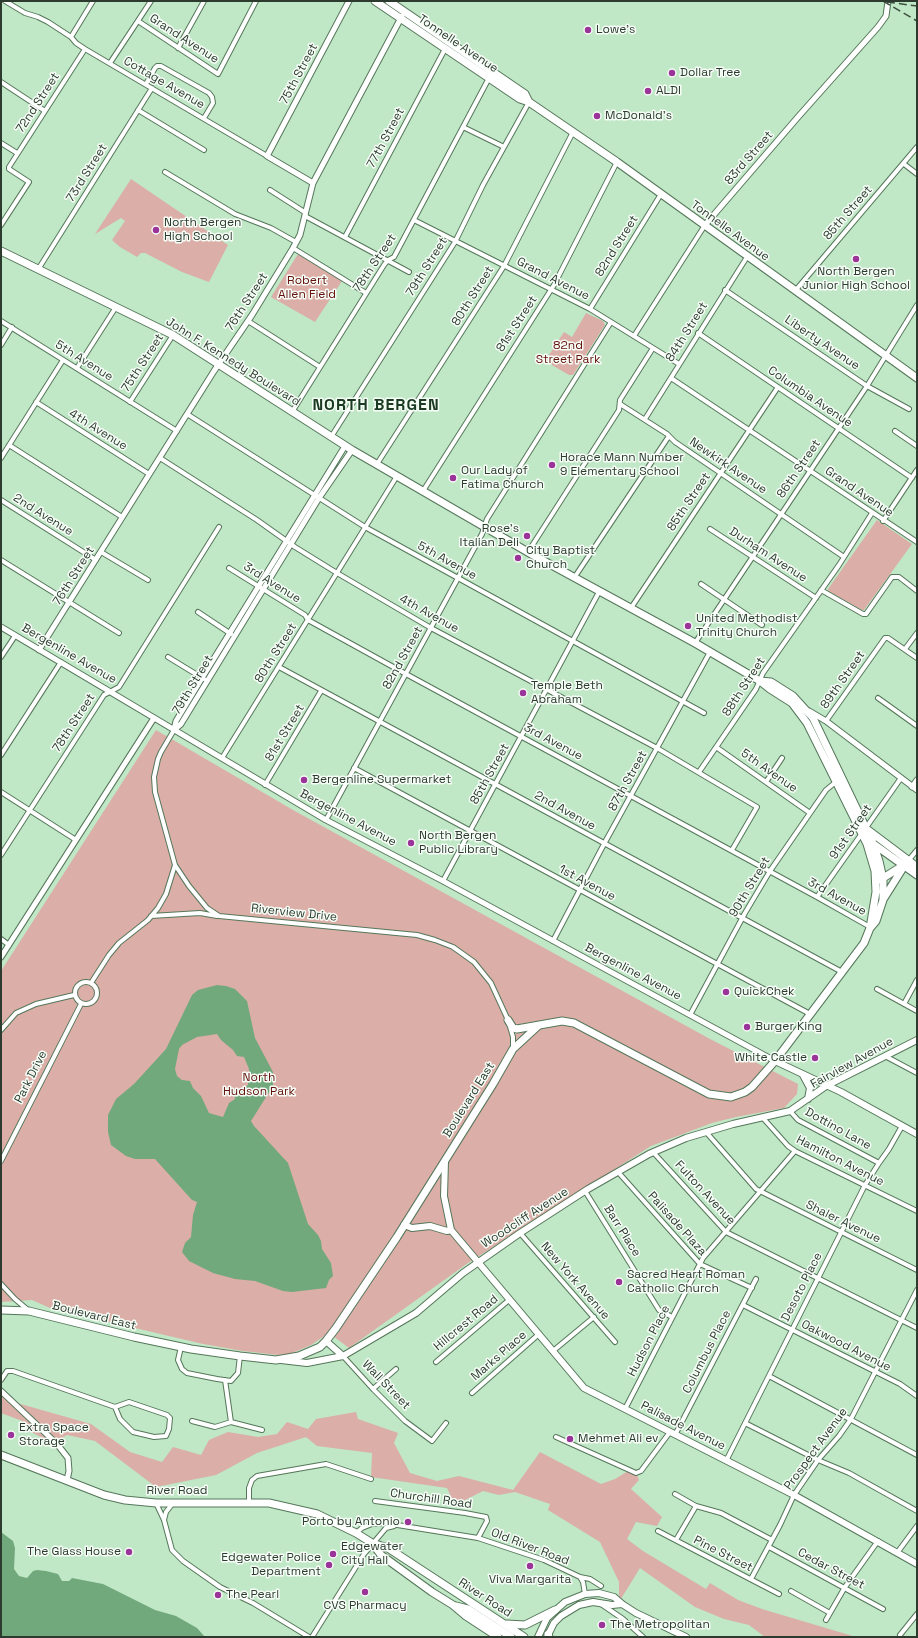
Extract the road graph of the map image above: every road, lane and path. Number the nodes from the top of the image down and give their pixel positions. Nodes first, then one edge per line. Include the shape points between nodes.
1 (5, 1) edge
2 (93, 1) edge
3 (151, 1) edge
4 (204, 1) edge
5 (256, 1) edge
6 (348, 1) edge
7 (375, 1) edge
8 (389, 1) edge
9 (888, 1) edge
10 (404, 12) junction
11 (400, 18) junction
12 (138, 21) junction
13 (71, 37) junction
14 (85, 48) junction
15 (178, 48) junction
16 (445, 49) junction
17 (110, 63) junction
18 (489, 78) junction
19 (1, 82) edge
20 (146, 84) junction
21 (152, 88) junction
22 (529, 102) junction
23 (138, 110) junction
24 (45, 111) junction
25 (204, 118) junction
26 (463, 128) junction
27 (573, 132) junction
28 (1, 143) edge
29 (504, 147) junction
30 (917, 147) edge
31 (204, 150) dead end
32 (17, 154) junction
33 (267, 156) junction
34 (617, 162) junction
35 (904, 164) junction
36 (165, 172) dead end
37 (917, 174) edge
38 (313, 183) junction
39 (270, 190) dead end
40 (661, 194) junction
41 (305, 214) junction
42 (414, 220) junction
43 (1, 225) edge
44 (705, 225) junction
45 (345, 237) junction
46 (296, 242) junction
47 (456, 242) junction
48 (293, 248) junction
49 (1, 251) edge
50 (747, 257) junction
51 (388, 260) junction
52 (504, 266) junction
53 (39, 268) junction
54 (409, 272) dead end
55 (551, 290) junction
56 (725, 290) junction
57 (794, 291) junction
58 (366, 293) junction
59 (917, 305) edge
60 (116, 307) junction
61 (590, 309) junction
62 (1, 321) edge
63 (248, 321) junction
64 (611, 322) junction
65 (12, 327) junction
66 (698, 333) junction
67 (173, 336) junction
68 (634, 336) junction
69 (1, 345) edge
70 (653, 348) junction
71 (886, 357) junction
72 (63, 360) junction
73 (679, 364) junction
74 (218, 365) junction
75 (320, 367) junction
76 (77, 368) junction
77 (671, 378) junction
78 (917, 378) edge
79 (868, 386) junction
80 (778, 387) junction
81 (36, 402) junction
82 (130, 402) junction
83 (620, 404) junction
84 (909, 409) dead end
85 (292, 412) junction
86 (187, 414) junction
87 (644, 419) junction
88 (838, 428) junction
89 (749, 430) junction
90 (177, 431) junction
91 (895, 431) dead end
92 (669, 436) junction
93 (331, 437) junction
94 (9, 445) junction
95 (345, 446) junction
96 (917, 446) edge
97 (352, 450) junction
98 (1, 458) edge
99 (160, 458) junction
100 (378, 464) junction
101 (917, 470) edge
102 (809, 471) junction
103 (720, 473) junction
104 (149, 474) junction
105 (397, 476) junction
106 (912, 478) junction
107 (422, 491) junction
108 (317, 497) junction
109 (1, 500) edge
110 (872, 513) junction
111 (781, 514) junction
112 (122, 517) junction
113 (883, 521) junction
114 (219, 527) dead end
115 (484, 527) junction
116 (365, 528) junction
117 (710, 529) dead end
118 (286, 541) junction
119 (917, 542) edge
120 (291, 545) junction
121 (101, 552) junction
122 (528, 552) junction
123 (753, 557) junction
124 (844, 557) junction
125 (1, 560) edge
126 (96, 560) junction
127 (229, 568) dead end
128 (337, 573) junction
129 (574, 578) junction
130 (458, 579) junction
131 (148, 580) dead end
132 (701, 584) dead end
133 (258, 586) junction
134 (264, 589) junction
135 (821, 590) junction
136 (917, 591) edge
137 (599, 592) junction
138 (816, 598) junction
139 (723, 600) junction
140 (69, 602) junction
141 (631, 608) junction
142 (198, 612) dead end
143 (308, 620) junction
144 (762, 625) dead end
145 (1, 627) edge
146 (431, 628) junction
147 (119, 633) dead end
148 (917, 633) edge
149 (232, 634) junction
150 (15, 636) junction
151 (573, 642) junction
152 (695, 643) junction
153 (39, 650) junction
154 (905, 650) junction
155 (710, 652) junction
156 (1, 657) edge
157 (168, 657) dead end
158 (917, 658) edge
159 (61, 662) junction
160 (279, 667) junction
161 (406, 674) junction
162 (204, 679) junction
163 (760, 681) junction
164 (547, 689) junction
165 (322, 691) junction
166 (111, 692) junction
167 (878, 698) dead end
168 (682, 701) junction
169 (792, 703) junction
170 (805, 710) junction
171 (704, 713) dead end
172 (154, 718) junction
173 (826, 721) junction
174 (380, 722) junction
175 (917, 726) edge
176 (174, 730) junction
177 (522, 736) junction
178 (716, 747) junction
179 (657, 748) junction
180 (1, 755) edge
181 (222, 758) junction
182 (782, 758) dead end
183 (354, 768) junction
184 (699, 772) junction
185 (901, 778) junction
186 (839, 780) junction
187 (917, 780) edge
188 (766, 782) junction
189 (496, 783) junction
190 (265, 785) junction
191 (915, 788) edge
192 (1, 792) edge
193 (632, 796) junction
194 (30, 810) junction
195 (810, 813) junction
196 (326, 820) junction
197 (470, 831) junction
198 (864, 832) junction
199 (76, 840) junction
200 (873, 843) junction
201 (604, 844) junction
202 (732, 850) junction
203 (917, 850) edge
204 (1, 855) edge
205 (906, 864) junction
206 (175, 865) junction
207 (917, 867) edge
208 (770, 871) junction
209 (917, 875) edge
210 (883, 878) junction
211 (443, 881) junction
212 (876, 883) junction
213 (580, 890) junction
214 (817, 897) junction
215 (883, 900) junction
216 (151, 916) junction
217 (219, 916) junction
218 (743, 918) junction
219 (870, 928) junction
220 (1, 939) edge
221 (553, 941) junction
222 (9, 944) junction
223 (1, 957) edge
224 (717, 965) junction
225 (842, 972) junction
226 (917, 980) edge
227 (90, 983) junction
228 (877, 989) dead end
229 (74, 995) junction
230 (81, 1004) junction
231 (904, 1004) junction
232 (917, 1011) edge
233 (810, 1014) junction
234 (690, 1015) junction
235 (508, 1020) junction
236 (539, 1024) junction
237 (1, 1030) edge
238 (917, 1040) edge
239 (513, 1049) junction
240 (885, 1056) junction
241 (775, 1061) junction
242 (917, 1073) edge
243 (803, 1075) junction
244 (826, 1086) junction
245 (808, 1099) junction
246 (798, 1107) joint
247 (790, 1111) junction
248 (763, 1118) junction
249 (902, 1126) junction
250 (706, 1132) junction
251 (917, 1134) edge
252 (796, 1151) junction
253 (653, 1152) junction
254 (445, 1159) junction
255 (1, 1161) edge
256 (879, 1163) junction
257 (618, 1172) junction
258 (865, 1185) junction
259 (585, 1191) junction
260 (761, 1192) junction
261 (917, 1211) edge
262 (404, 1225) junction
263 (451, 1230) junction
264 (842, 1231) junction
265 (726, 1232) junction
266 (520, 1233) junction
267 (477, 1262) junction
268 (700, 1264) junction
269 (917, 1270) edge
270 (818, 1278) junction
271 (756, 1279) dead end
272 (1, 1284) edge
273 (752, 1288) junction
274 (917, 1290) edge
275 (509, 1300) junction
276 (743, 1306) junction
277 (1, 1310) edge
278 (29, 1311) junction
279 (672, 1316) junction
280 (594, 1317) junction
281 (902, 1320) junction
282 (917, 1328) edge
283 (792, 1330) junction
284 (539, 1334) junction
285 (326, 1341) junction
286 (615, 1342) dead end
287 (181, 1347) junction
288 (553, 1351) junction
289 (240, 1356) junction
290 (343, 1356) junction
291 (276, 1360) junction
292 (436, 1362) dead end
293 (396, 1369) dead end
294 (876, 1373) junction
295 (769, 1376) junction
296 (1, 1380) edge
297 (225, 1380) junction
298 (373, 1389) junction
299 (1, 1391) edge
300 (472, 1392) dead end
301 (917, 1396) edge
302 (115, 1407) junction
303 (625, 1409) junction
304 (851, 1419) junction
305 (192, 1420) dead end
306 (231, 1422) junction
307 (446, 1423) dead end
308 (745, 1423) junction
309 (262, 1430) dead end
310 (673, 1434) junction
311 (556, 1438) dead end
312 (1, 1455) edge
313 (917, 1455) edge
314 (818, 1460) junction
315 (726, 1461) junction
316 (371, 1479) dead end
317 (66, 1480) junction
318 (675, 1494) dead end
319 (794, 1495) junction
320 (375, 1501) dead end
321 (173, 1502) junction
322 (248, 1502) junction
323 (156, 1503) junction
324 (696, 1506) junction
325 (917, 1512) edge
326 (164, 1520) junction
327 (397, 1525) junction
328 (917, 1526) edge
329 (658, 1531) dead end
330 (356, 1533) junction
331 (478, 1538) junction
332 (676, 1540) junction
333 (772, 1540) junction
334 (878, 1541) junction
335 (372, 1543) junction
336 (768, 1547) junction
337 (897, 1553) junction
338 (916, 1564) edge
339 (580, 1577) junction
340 (751, 1579) junction
341 (601, 1586) dead end
342 (845, 1587) junction
343 (791, 1591) dead end
344 (585, 1594) junction
345 (779, 1594) dead end
346 (599, 1602) junction
347 (622, 1604) junction
348 (453, 1605) junction
349 (883, 1609) dead end
350 (555, 1610) junction
351 (830, 1613) junction
352 (917, 1614) edge
353 (826, 1620) dead end
354 (504, 1624) junction
355 (900, 1635) dead end
356 (548, 1636) edge
357 (309, 1637) edge
358 (312, 1637) edge
359 (497, 1637) edge
360 (511, 1637) edge
361 (524, 1637) edge
362 (538, 1637) edge
363 (643, 1637) edge
364 (686, 1637) edge

1 - 13 street, Cottage Avenue via 24,13 48,22
2 - 13 street
3 - 12 street
4 - 15 street
5 - 15 street, Grand Avenue via 218,74
6 - 33 street, 75th Street
7 - 11 main road, Tonnelle Avenue
8 - 10 main road, Tonnelle Avenue
9 - 44 street, 83rd Street via 886,16 878,27
10 - 11 street, 76th Street
10 - 22 main road, Tonnelle Avenue via 520,90
11 - 16 main road, Tonnelle Avenue
11 - 38 street, 76th Street
12 - 15 street, Grand Avenue
12 - 17 street
13 - 14 street, Cottage Avenue
14 - 17 street, Cottage Avenue
14 - 24 street, 72nd Street
16 - 18 main road, Tonnelle Avenue
16 - 45 street, 77th Street
17 - 20 street, Cottage Avenue
18 - 22 main road, Tonnelle Avenue via 520,99
18 - 26 street, 78th Street
19 - 24 street
20 - 21 street, Cottage Avenue
20 - 25 street via 155,68 161,66 209,93 213,103
21 - 23 street, 73rd Street
21 - 25 street, Cottage Avenue
22 - 27 main road, Tonnelle Avenue
22 - 29 street, 79th Street
23 - 31 street
23 - 53 street, 73rd Street
24 - 32 street, 72nd Street
25 - 33 street, Cottage Avenue
26 - 29 street
26 - 42 street, 78th Street
27 - 34 main road, Tonnelle Avenue
27 - 52 street, 80th Street
28 - 32 street
29 - 47 street, 79th Street
30 - 35 street, 85th Street
32 - 43 street, 72nd Street via 9,169 29,182
33 - 38 street, Cottage Avenue
34 - 40 main road, Tonnelle Avenue
34 - 55 street, 81st Street
35 - 37 street
35 - 57 street, 85th Street
36 - 46 street via 235,214 271,228
38 - 41 street, 76th Street
39 - 41 street
40 - 44 main road, Tonnelle Avenue
40 - 61 street, 82nd Street
41 - 45 street
41 - 46 street, 76th Street
42 - 47 street, Grand Avenue
42 - 51 street, 78th Street via 394,257
44 - 50 main road, Tonnelle Avenue
44 - 68 street, 83rd Street
45 - 51 street
46 - 48 street, 76th Street
47 - 52 street, Grand Avenue
47 - 93 street, 79th Street
48 - 58 street
48 - 63 street, 76th Street
49 - 53 main road, John F. Kennedy Boulevard
50 - 56 street, 84th Street
50 - 57 main road, Tonnelle Avenue
51 - 54 street
51 - 58 street, 78th Street
52 - 55 street, Grand Avenue
52 - 100 street, 80th Street
53 - 60 main road, John F. Kennedy Boulevard
55 - 61 street, Grand Avenue
55 - 107 street, 81st Street
56 - 66 street, 84th Street
56 - 79 street, Liberty Avenue
57 - 71 main road, Tonnelle Avenue
58 - 75 street, 78th Street
59 - 71 street, 86th Street
60 - 67 main road, John F. Kennedy Boulevard
60 - 76 street
61 - 64 street, Grand Avenue
62 - 65 street, 5th Avenue
63 - 74 street, 76th Street
63 - 75 street
64 - 68 street, Grand Avenue
64 - 115 street, 82nd Street
65 - 69 street
65 - 72 street, 5th Avenue
66 - 73 street, 84th Street
66 - 80 street, Columbia Avenue
67 - 74 main road, John F. Kennedy Boulevard
67 - 82 street, 75th Street
68 - 70 street, Grand Avenue
70 - 73 street, Grand Avenue
70 - 83 street via 620,400
71 - 78 main road, Tonnelle Avenue
71 - 79 street, 86th Street
72 - 76 street, 5th Avenue
72 - 81 street
73 - 77 street, 84th Street
74 - 85 main road, John F. Kennedy Boulevard
74 - 86 street, 76th Street
75 - 85 street, 78th Street
76 - 82 street, 5th Avenue
77 - 87 street, 84th Street
77 - 89 street, Grand Avenue
79 - 84 street, Liberty Avenue
79 - 88 street, 86th Street
80 - 88 street, Columbia Avenue
80 - 89 street, 85th Street
81 - 94 street
81 - 104 street, 4th Avenue
82 - 90 street, 5th Avenue
83 - 87 street, Newkirk Avenue
83 - 122 street via 619,410
85 - 93 main road, John F. Kennedy Boulevard
86 - 90 street, 76th Street
86 - 108 street, 5th Avenue
87 - 92 street, Newkirk Avenue
88 - 102 street, 86th Street
88 - 106 street, Columbia Avenue
89 - 102 street, Grand Avenue
89 - 103 street, 85th Street
90 - 99 street, 76th Street
91 - 96 street
92 - 103 street, Newkirk Avenue
92 - 129 street
93 - 95 main road, John F. Kennedy Boulevard
94 - 98 street
94 - 112 street
95 - 97 main road, John F. Kennedy Boulevard
95 - 108 street, 79th Street
97 - 100 main road, John F. Kennedy Boulevard
97 - 108 street, 79th Street
99 - 104 street, 76th Street
99 - 118 street, 4th Avenue
100 - 105 main road, John F. Kennedy Boulevard
101 - 106 street
102 - 110 street, Grand Avenue
102 - 111 street, 86th Street
103 - 111 street, Newkirk Avenue
103 - 141 street, 85th Street
104 - 112 street, 76th Street
105 - 107 main road, John F. Kennedy Boulevard
105 - 116 street, 80th Street
106 - 113 street
107 - 115 main road, John F. Kennedy Boulevard
108 - 116 street, 5th Avenue
108 - 118 street, 79th Street
108 - 120 street, 79th Street
109 - 126 street, 2nd Avenue
110 - 113 street, Grand Avenue
110 - 124 street, 88th Street
111 - 123 street, 86th Street
111 - 124 street, Newkirk Avenue
112 - 121 street, 76th Street
113 - 119 street, Grand Avenue
114 - 166 street, 78th Street via 119,687
115 - 122 main road, John F. Kennedy Boulevard
115 - 130 street, 82nd Street
116 - 128 street, 80th Street
116 - 130 street, 5th Avenue
117 - 123 street, Durham Avenue
118 - 120 street, 4th Avenue
118 - 133 street, 79th Street
120 - 128 street, 4th Avenue
120 - 134 street, 79th Street
121 - 126 street, 76th Street
121 - 131 street
122 - 129 main road, John F. Kennedy Boulevard
123 - 138 street, Durham Avenue
123 - 139 street, 86th Street
124 - 135 street, 88th Street
125 - 140 street
126 - 140 street, 76th Street
127 - 133 street, 3rd Avenue
128 - 143 street, 80th Street
128 - 146 street, 4th Avenue
129 - 137 main road, John F. Kennedy Boulevard
130 - 146 street, 82nd Street
130 - 151 street, 5th Avenue
132 - 139 street
133 - 134 street, 3rd Avenue
133 - 149 street, 79th Street
134 - 143 street, 3rd Avenue via 305,615
134 - 149 street, 79th Street
135 - 136 street via 862,614 865,614 892,576 899,577
135 - 138 street, 88th Street
137 - 141 main road, John F. Kennedy Boulevard
137 - 151 street, 85th Street
138 - 163 street, 88th Street
139 - 144 street
139 - 152 street, 86th Street
140 - 147 street
140 - 153 street, 76th Street
141 - 152 main road, John F. Kennedy Boulevard
142 - 149 street
143 - 160 street, 80th Street
143 - 161 street, 3rd Avenue
145 - 150 street, Bergenline Avenue
146 - 161 street, 82nd Street
146 - 164 street, 4th Avenue
148 - 154 street
149 - 162 street, 79th Street
150 - 153 street, Bergenline Avenue
150 - 156 street
151 - 164 street, 85th Street
151 - 168 street, 5th Avenue
152 - 155 main road, John F. Kennedy Boulevard
153 - 159 street, Bergenline Avenue
154 - 158 street
154 - 173 street, 89th Street via 885,638
155 - 163 main road, John F. Kennedy Boulevard
155 - 168 street, 87th Street
157 - 162 street
159 - 166 street, Bergenline Avenue
159 - 180 street
160 - 165 street, 2nd Avenue
160 - 181 street, 80th Street
161 - 174 street, 82nd Street
161 - 177 street, 3rd Avenue
162 - 176 street, 79th Street via 176,721
163 - 169 main road, John F. Kennedy Boulevard
163 - 170 main road, John F. Kennedy Boulevard via 778,686 793,696
163 - 178 street, 88th Street
164 - 177 street, 85th Street
164 - 179 street, 4th Avenue
165 - 174 street, 2nd Avenue
165 - 190 street, 81st Street
166 - 172 street, Bergenline Avenue
166 - 194 street, 78th Street via 104,696
167 - 175 street
168 - 171 street, 5th Avenue
168 - 179 street, 87th Street
169 - 170 street
169 - 186 main road, John F. Kennedy Boulevard via 807,723
170 - 173 street
170 - 186 main road, John F. Kennedy Boulevard via 819,728
172 - 176 street, Bergenline Avenue
172 - 199 street, 79th Street
173 - 185 street
174 - 183 street, 82nd Street
174 - 189 street, 2nd Avenue
176 - 181 street, Bergenline Avenue
176 - 206 street via 161,752 154,784 157,804
177 - 189 street, 85th Street
177 - 193 street, 3rd Avenue
178 - 184 street, 88th Street
178 - 188 street, 5th Avenue
179 - 184 street, 4th Avenue
179 - 193 street, 87th Street
181 - 190 street, Bergenline Avenue
182 - 188 street
183 - 196 street, 82nd Street
183 - 197 street, 1st Avenue
184 - 202 street via 757,807
185 - 191 street
185 - 198 street, 91st Street
186 - 195 street, 90th Street via 826,790
186 - 198 main road, John F. Kennedy Boulevard
187 - 191 street
188 - 195 street, 5th Avenue
189 - 197 street, 85th Street
189 - 201 street, 2nd Avenue
190 - 196 street, Bergenline Avenue
192 - 194 street
193 - 201 street, 87th Street
193 - 202 street, 3rd Avenue
194 - 199 street
194 - 204 street, 78th Street
195 - 208 street, 90th Street
196 - 211 street, Bergenline Avenue
197 - 211 street, 85th Street
197 - 213 street, 1st Avenue
198 - 200 main road, John F. Kennedy Boulevard
198 - 205 main road
198 - 212 main road, John F. Kennedy Boulevard
198 - 214 street, 91st Street
199 - 222 street, 79th Street
200 - 205 main road
200 - 210 main road, John F. Kennedy Boulevard
201 - 213 street, 87th Street
201 - 218 street, 2nd Avenue
202 - 208 street, 3rd Avenue
203 - 205 street
205 - 207 main road
205 - 209 main road
205 - 210 main road
205 - 215 main road
206 - 216 street via 166,894
206 - 217 street via 201,902
208 - 214 street, 3rd Avenue
208 - 218 street, 90th Street
210 - 212 main road
210 - 215 main road, John F. Kennedy Boulevard
211 - 221 street, Bergenline Avenue
212 - 219 main road, John F. Kennedy Boulevard
213 - 221 street, 87th Street
213 - 224 street, 1st Avenue
214 - 219 street, 3rd Avenue
215 - 219 main road, John F. Kennedy Boulevard via 876,921
216 - 217 street via 200,913
216 - 227 street via 119,943
217 - 235 street, Riverview Drive via 417,935 435,940 461,952 474,962 491,983
218 - 224 street, 90th Street
218 - 225 street, 2nd Avenue
219 - 225 main road, John F. Kennedy Boulevard via 864,943
220 - 222 street
221 - 234 street, Bergenline Avenue
222 - 223 street, 79th Street
224 - 233 street, 1st Avenue
224 - 234 street, 90th Street
225 - 233 main road, John F. Kennedy Boulevard
226 - 231 street
227 - 229 street via 78,985
227 - 230 street via 97,991 96,998 91,1004
228 - 231 street
229 - 230 street
229 - 237 street via 36,1004 16,1014
230 - 255 street, Park Drive
231 - 232 street
233 - 241 main road, John F. Kennedy Boulevard
234 - 241 street, Bergenline Avenue
235 - 236 main road via 516,1029
235 - 239 street, Riverview Drive via 513,1037
236 - 239 main road, Boulevard East
236 - 241 main road via 562,1021 574,1023 683,1081 709,1094 720,1096 731,1097 745,1092
238 - 240 main road, Fairview Avenue
239 - 254 main road, Boulevard East
240 - 242 street
240 - 244 main road, Fairview Avenue
241 - 243 main road, Bergenline Avenue
243 - 244 main road, Bergenline Avenue
243 - 245 main road via 810,1088
244 - 245 main road, Fairview Avenue
244 - 249 main road, Bergenline Avenue
245 - 246 main road, Fairview Avenue
246 - 247 main road, Woodcliff Avenue
247 - 248 main road, Woodcliff Avenue
247 - 256 street, Dottino Lane via 798,1120
248 - 250 main road, Woodcliff Avenue
248 - 252 street, Hamilton Avenue via 788,1146
249 - 251 main road, Bergenline Avenue
249 - 256 street, Desoto Place
250 - 253 main road, Woodcliff Avenue
250 - 260 street, Shaler Avenue via 745,1178
252 - 258 street, Hamilton Avenue
252 - 260 street, Hudson Place
253 - 257 main road, Woodcliff Avenue
253 - 265 street, Fulton Avenue
254 - 262 main road, Boulevard East
254 - 263 main road via 444,1196
256 - 258 street, Desoto Place
257 - 259 main road, Woodcliff Avenue
257 - 268 street, Palisade Plaza
258 - 261 street, Hamilton Avenue
258 - 264 street, Desoto Place
259 - 266 main road, Woodcliff Avenue
259 - 279 street, Barr Place via 659,1310
260 - 264 street, Shaler Avenue
260 - 265 street, Hudson Place
262 - 263 main road via 412,1228 430,1226
262 - 285 main road, Boulevard East
263 - 267 main road
264 - 269 street, Shaler Avenue
264 - 270 street, Desoto Place
265 - 268 street, Hudson Place
265 - 270 street, Fulton Avenue
266 - 267 main road, Woodcliff Avenue
266 - 280 street, New York Avenue
267 - 275 main road, Palisade Avenue
267 - 290 main road, Woodcliff Avenue via 416,1312
268 - 273 street, Palisade Plaza
268 - 279 street, Hudson Place
270 - 281 street, Fulton Avenue
270 - 283 street, Desoto Place
271 - 273 street, Columbus Place
272 - 278 street
273 - 276 street, Columbus Place
274 - 281 street, Prospect Avenue
275 - 284 main road, Palisade Avenue
275 - 292 street, Hillcrest Road
276 - 283 street, Oakwood Avenue
276 - 310 street, Columbus Place
277 - 278 main road, Boulevard East
278 - 287 main road, Boulevard East
279 - 303 street, Hudson Place
280 - 286 street, New York Avenue
280 - 288 street
281 - 282 street, Fulton Avenue
281 - 294 street, Prospect Avenue
283 - 294 street, Oakwood Avenue
283 - 295 street, Desoto Place
284 - 288 main road, Palisade Avenue
284 - 300 street, Marks Place
285 - 290 main road, Wall Street
285 - 291 main road, Boulevard East via 320,1347 299,1356
287 - 289 main road, Boulevard East
287 - 297 street via 178,1360 187,1373
288 - 303 main road, Palisade Avenue via 584,1388
289 - 291 main road, Boulevard East
289 - 297 street via 238,1373 231,1381
290 - 291 main road, Woodcliff Avenue via 307,1363
290 - 298 street, Wall Street
293 - 298 street
294 - 301 street, Oakwood Avenue via 900,1384
294 - 304 street, Prospect Avenue
295 - 304 street
295 - 308 street, Desoto Place
296 - 302 street via 7,1371 13,1371
297 - 306 street
298 - 307 street, Wall Street via 405,1421 432,1441
299 - 317 street via 57,1444 68,1458 69,1471
302 - 302 street via 129,1402 167,1415 170,1418 166,1436 154,1437 133,1432 120,1419
303 - 310 main road, Palisade Avenue
304 - 313 street
304 - 314 street, Prospect Avenue
305 - 306 street via 215,1427
306 - 309 street
308 - 314 street
308 - 315 street, Desoto Place
310 - 311 street, Columbus Place via 639,1473 632,1473
310 - 315 main road, Palisade Avenue
312 - 317 main road, River Road
314 - 319 street, Prospect Avenue
314 - 325 street via 849,1473
315 - 319 main road, Palisade Avenue
316 - 322 street via 326,1464 271,1473 257,1476 252,1480
317 - 323 main road, River Road via 104,1495
318 - 324 street
319 - 333 street, Prospect Avenue
319 - 334 main road, Palisade Avenue
320 - 331 street, Churchill Road via 486,1517 487,1521
321 - 322 main road, River Road
321 - 323 main road, River Road
321 - 326 street via 165,1513
322 - 330 main road, River Road via 278,1505 317,1514
323 - 326 street
324 - 332 street
324 - 333 street via 721,1513
326 - 357 street via 172,1550 183,1561 220,1587
327 - 330 street via 385,1522 372,1524
327 - 331 street
327 - 335 street via 386,1528
328 - 337 street
329 - 332 street, Pine Street
330 - 335 main road, River Road
331 - 339 street, Old River Road via 544,1560
332 - 340 street, Pine Street
333 - 336 street, Prospect Avenue
334 - 337 main road, Palisade Avenue
334 - 342 street
335 - 348 main road, River Road via 380,1555
335 - 354 main road, River Road via 388,1548
335 - 358 street
336 - 340 street, Prospect Avenue
336 - 342 street, Cedar Street
337 - 338 main road, Palisade Avenue
339 - 341 street via 590,1579
339 - 344 street, Old River Road
340 - 345 street, Pine Street
342 - 349 street, Cedar Street
342 - 351 street
343 - 351 street
344 - 347 main road via 600,1593 614,1597
344 - 350 main road via 569,1600
346 - 347 main road
346 - 356 main road via 586,1603 568,1610 554,1623
346 - 363 street
347 - 364 main road
348 - 359 main road, River Road
348 - 360 main road via 468,1609
350 - 354 main road via 525,1624
350 - 362 main road
351 - 353 street
352 - 355 street
354 - 361 main road, River Road

